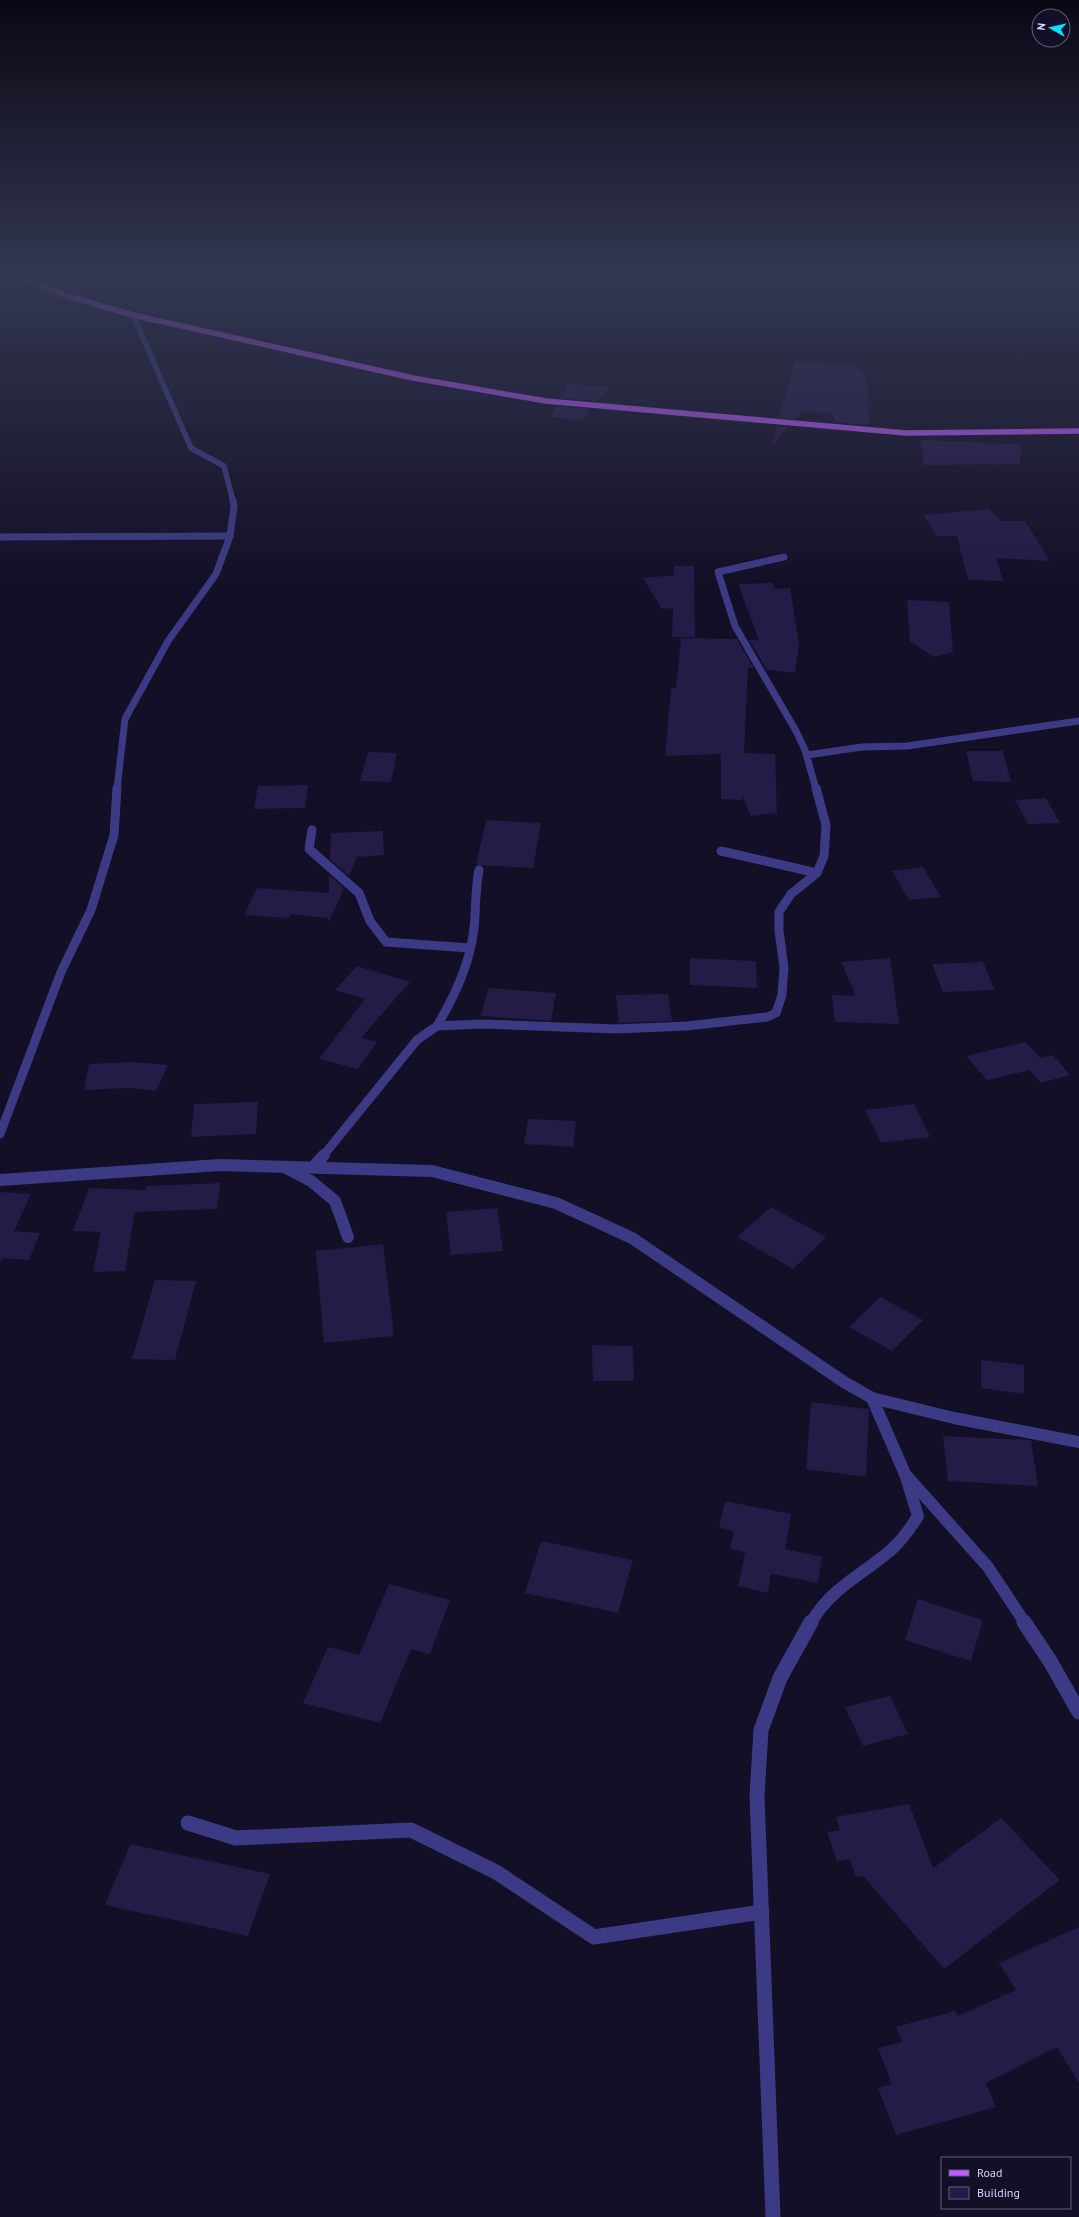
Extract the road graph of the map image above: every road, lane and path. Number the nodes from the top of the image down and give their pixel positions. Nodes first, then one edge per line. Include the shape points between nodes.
1 (161, 378) edge
2 (416, 378) edge
3 (1079, 431) edge
4 (230, 536) junction
5 (0, 537) edge
6 (784, 557) dead end
7 (1079, 721) edge
8 (807, 755) junction
9 (312, 830) dead end
10 (721, 851) dead end
11 (479, 870) dead end
12 (817, 873) junction
13 (470, 948) junction
14 (437, 1026) junction
15 (0, 1134) edge
16 (282, 1166) junction
17 (313, 1167) junction
18 (0, 1180) edge
19 (348, 1237) dead end
20 (872, 1398) junction
21 (1079, 1442) edge
22 (905, 1474) junction
23 (1079, 1712) edge
24 (188, 1823) dead end
25 (762, 1912) junction
26 (773, 2217) edge

1 - 4 street via 191,448 224,466 234,506
2 - 3 main road via 546,401 906,433
4 - 5 street
4 - 15 street via 216,574 168,641 125,719 119,761 114,835 91,910 61,972
6 - 8 street via 718,572 736,626
7 - 8 street via 907,746 862,747
8 - 12 street via 826,825 824,856
9 - 13 street via 309,849 359,893 370,921 386,942
10 - 12 street
11 - 13 street
12 - 14 street via 791,894 779,912 784,967 782,995 776,1013 767,1017 687,1026 616,1029 482,1024
13 - 14 street via 455,995
14 - 17 street via 417,1040
16 - 17 street
16 - 18 street via 220,1164
16 - 19 street via 311,1181 335,1201
17 - 20 street via 432,1171 556,1203 632,1238 844,1382
20 - 21 street via 954,1418
20 - 22 street
22 - 23 street via 988,1566 1050,1661
22 - 25 street via 918,1516 907,1534 891,1550 843,1585 816,1613 780,1678 761,1730 757,1796
24 - 25 street via 236,1838 411,1830 496,1872 594,1937
25 - 26 street

